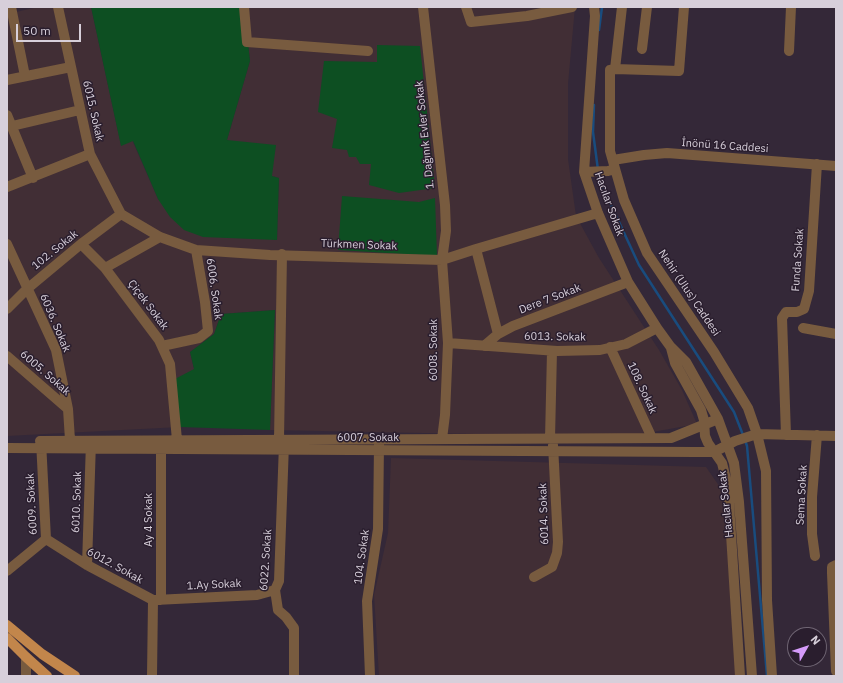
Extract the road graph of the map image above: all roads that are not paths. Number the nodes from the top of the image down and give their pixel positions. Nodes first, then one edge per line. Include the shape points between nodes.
1 (11, 7) edge
2 (58, 7) edge
3 (244, 7) edge
4 (423, 7) edge
5 (466, 7) edge
6 (572, 7) edge
7 (594, 7) edge
8 (622, 7) edge
9 (647, 7) edge
10 (684, 7) edge
11 (791, 7) edge
12 (642, 49) dead end
13 (368, 51) dead end
14 (789, 51) dead end
15 (71, 67) junction
16 (615, 69) junction
17 (25, 76) junction
18 (7, 80) edge
19 (80, 110) junction
20 (7, 115) edge
21 (12, 126) junction
22 (90, 154) junction
23 (817, 164) junction
24 (836, 166) edge
25 (612, 167) junction
26 (589, 172) junction
27 (34, 178) junction
28 (7, 188) edge
29 (598, 213) junction
30 (122, 214) junction
31 (160, 237) junction
32 (7, 244) edge
33 (81, 244) junction
34 (476, 249) junction
35 (196, 250) junction
36 (282, 254) junction
37 (442, 260) junction
38 (105, 268) junction
39 (628, 282) junction
40 (27, 289) junction
41 (7, 309) edge
42 (657, 328) junction
43 (803, 328) dead end
44 (498, 334) junction
45 (836, 334) edge
46 (448, 343) junction
47 (162, 346) junction
48 (484, 346) junction
49 (670, 346) junction
50 (610, 347) junction
51 (552, 351) junction
52 (7, 356) edge
53 (68, 409) junction
54 (718, 419) junction
55 (704, 426) junction
56 (755, 435) junction
57 (786, 435) junction
58 (817, 435) junction
59 (836, 436) edge
60 (652, 438) junction
61 (442, 439) junction
62 (551, 439) junction
63 (70, 440) junction
64 (177, 440) junction
65 (7, 442) edge
66 (282, 443) junction
67 (732, 443) junction
68 (41, 444) junction
69 (91, 444) junction
70 (161, 444) junction
71 (379, 445) junction
72 (7, 448) edge
73 (553, 451) junction
74 (714, 452) junction
75 (46, 539) junction
76 (815, 556) dead end
77 (87, 565) junction
78 (836, 565) edge
79 (7, 571) edge
80 (534, 577) dead end
81 (275, 590) junction
82 (157, 600) junction
83 (7, 625) edge
84 (7, 638) edge
85 (26, 657) junction
86 (836, 671) edge
87 (26, 676) edge
88 (47, 676) edge
89 (75, 676) edge
90 (152, 676) edge
91 (294, 676) edge
92 (370, 676) edge
93 (740, 676) edge
94 (752, 676) edge
95 (772, 676) edge

1 - 17 street
2 - 15 street, 6015. Sokak
3 - 13 street via 247,42
4 - 37 street, 1. Dağınık Evler Sokak via 445,205 446,231
5 - 6 street via 470,22 527,16
7 - 26 street, Hacılar Sokak
8 - 16 street
9 - 12 street
10 - 16 street via 679,71
11 - 14 street
15 - 17 street
15 - 19 street, 6015. Sokak
16 - 25 street, Nehir (Ulus) Caddesi via 610,70
17 - 18 street
19 - 21 street
19 - 22 street, 6015. Sokak
20 - 21 street
21 - 27 street
22 - 27 street
22 - 30 street, 6015. Sokak
23 - 24 street, İnönü 16 Caddesi
23 - 25 street, İnönü 16 Caddesi via 667,153 644,154
23 - 57 street, Funda Sokak via 810,291 804,309 786,312 782,318
25 - 26 street, İnönü 16 Caddesi
25 - 56 street, Nehir (Ulus) Caddesi via 647,253 714,352 748,408
26 - 29 street, Hacılar Sokak
27 - 28 street
29 - 34 street, Türkmen Sokak
29 - 39 street, Hacılar Sokak
30 - 31 street, Türkmen Sokak
30 - 33 street, 102. Sokak
31 - 35 street, Türkmen Sokak
31 - 38 street
32 - 40 street, 6036. Sokak
33 - 38 street, Çiçek Sokak
33 - 40 street, 102. Sokak
34 - 37 street, Türkmen Sokak
34 - 44 street
35 - 36 street, Türkmen Sokak
35 - 47 street, 6006. Sokak via 208,331 199,338
36 - 37 street, Türkmen Sokak
36 - 66 street, 6022. Sokak
37 - 46 street, 6008. Sokak
38 - 47 street, Çiçek Sokak
39 - 42 street, Hacılar Sokak
39 - 44 street, Dere 7 Sokak
40 - 41 street, 102. Sokak
40 - 53 street, 6036. Sokak via 56,350
42 - 49 street, Hacılar Sokak
42 - 50 street, 6013. Sokak via 626,344
43 - 45 street
44 - 48 street, Dere 7 Sokak
46 - 48 street, 6013. Sokak
46 - 61 street, 6008. Sokak
47 - 64 street, Çiçek Sokak via 170,364
48 - 51 street, 6013. Sokak
49 - 54 street, Hacılar Sokak via 686,362
49 - 55 street, Hacılar Sokak via 675,363 701,410
50 - 51 street, 6013. Sokak via 600,350
50 - 60 street, 108. Sokak
51 - 62 street, 6014. Sokak
52 - 53 street, 6005. Sokak
53 - 63 street, 6036. Sokak
54 - 55 street, 6007. Sokak
54 - 67 street, Hacılar Sokak
55 - 60 street, 6007. Sokak via 671,438
55 - 74 street, Hacılar Sokak via 706,439
56 - 57 street
56 - 67 street, 6007. Sokak
56 - 95 street, Nehir (Ulus) Caddesi via 766,471 767,600
57 - 58 street
58 - 59 street
58 - 76 street, Sema Sokak via 812,497
60 - 62 street, 6007. Sokak
61 - 62 street, 6007. Sokak
61 - 71 street, 6007. Sokak
62 - 73 street, 6014. Sokak
63 - 68 street, 6007. Sokak
63 - 69 street, 6007. Sokak
64 - 66 street, 6007. Sokak
64 - 70 street, 6007. Sokak
65 - 68 street, 6007. Sokak
66 - 70 street, 6007. Sokak
66 - 71 street, 6007. Sokak
66 - 81 street, 6022. Sokak via 279,581
67 - 74 street, 6007. Sokak
67 - 94 street, Hacılar Sokak via 739,495
68 - 69 street, 6007. Sokak
68 - 72 street, 6007. Sokak
68 - 75 street, 6009. Sokak
69 - 70 street, 6007. Sokak
69 - 77 street, 6010. Sokak
70 - 82 street, Ay 4 Sokak
71 - 73 street, 6007. Sokak
71 - 92 street, 104. Sokak via 378,528 368,601
73 - 74 street, 6007. Sokak
73 - 80 street, 6014. Sokak via 557,553 552,567
74 - 93 street, Hacılar Sokak via 722,463 728,487
75 - 77 street, 6012. Sokak
75 - 79 street, 6009. Sokak
77 - 82 street, 6012. Sokak
78 - 86 street via 832,567 832,573
81 - 82 street, 1.Ay Sokak via 257,595
81 - 91 street, 6022. Sokak via 278,610 294,628
82 - 90 street, Ay 4 Sokak
83 - 89 main road via 42,654
84 - 85 main road
85 - 87 street
85 - 88 main road

